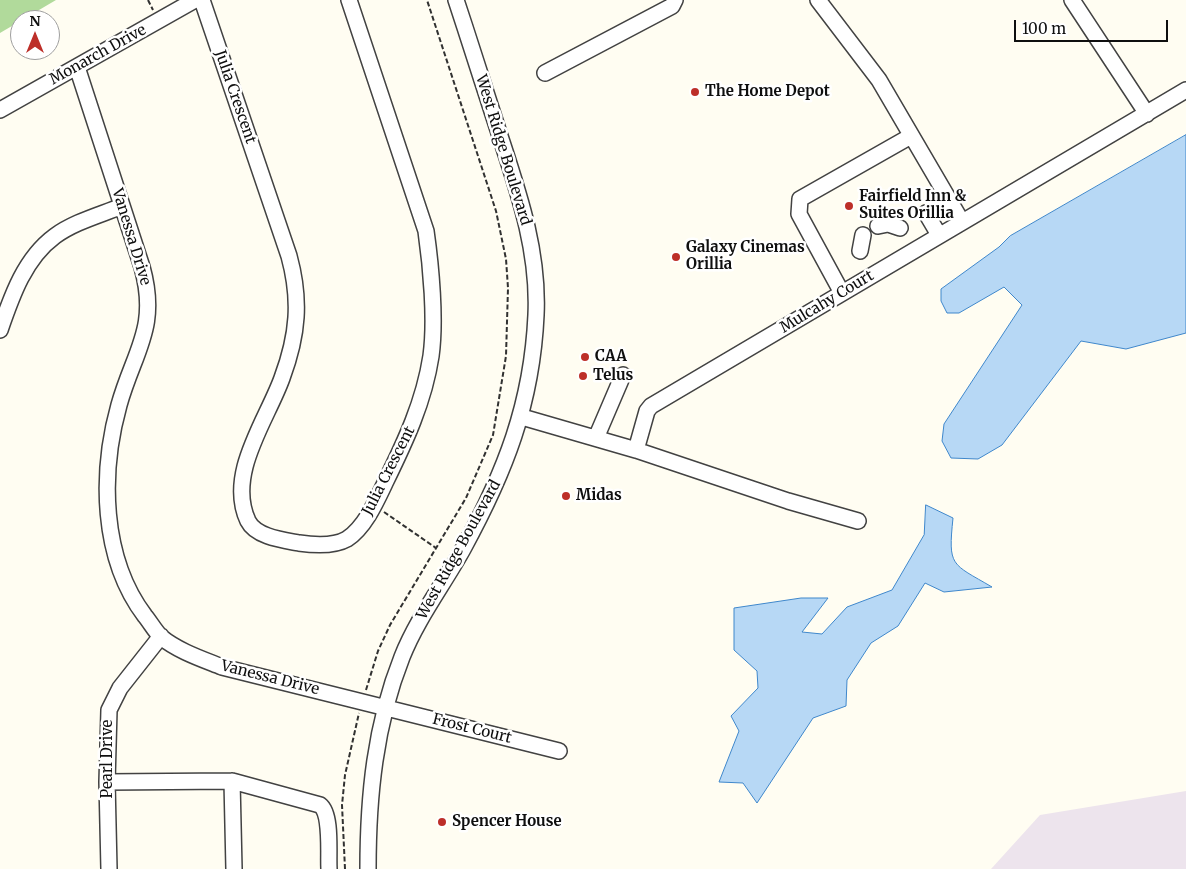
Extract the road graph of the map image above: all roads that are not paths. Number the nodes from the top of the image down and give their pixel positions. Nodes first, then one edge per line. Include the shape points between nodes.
1 (195, 0) edge
2 (202, 0) edge
3 (349, 0) edge
4 (456, 0) edge
5 (675, 0) edge
6 (818, 0) edge
7 (1072, 0) edge
8 (76, 67) junction
9 (546, 73) dead end
10 (1186, 90) edge
11 (0, 110) edge
12 (1146, 114) junction
13 (911, 136) junction
14 (122, 206) junction
15 (926, 213) dead end
16 (962, 222) junction
17 (878, 226) dead end
18 (900, 228) dead end
19 (863, 235) dead end
20 (940, 235) junction
21 (860, 251) dead end
22 (842, 293) junction
23 (0, 330) edge
24 (623, 375) dead end
25 (522, 417) junction
26 (596, 438) junction
27 (636, 450) junction
28 (858, 521) dead end
29 (161, 636) junction
30 (385, 707) junction
31 (559, 751) dead end
32 (232, 781) junction
33 (107, 782) junction
34 (109, 869) edge
35 (234, 869) edge
36 (329, 869) edge
37 (368, 869) edge

1 - 8 street, Monarch Drive
2 - 3 street, Julia Crescent via 289,256 298,299 293,340 282,379 249,452 243,489 244,510 255,530 298,543 325,545 346,540 374,505 402,449 425,387 431,354 430,259 426,231
4 - 25 street, West Ridge Boulevard via 518,191 534,256 535,331
5 - 9 street via 672,6
6 - 13 street via 879,80
7 - 12 street
8 - 11 street, Monarch Drive
8 - 14 street, Vanessa Drive
10 - 12 street, Mulcahy Court
12 - 16 street, Mulcahy Court
13 - 16 street
13 - 22 street via 800,199 799,214
14 - 23 street via 70,228 44,246 20,277
14 - 29 street, Vanessa Drive via 146,281 148,313 146,333 118,407 110,461 108,517 112,544 125,582 139,608
15 - 20 street
16 - 20 street, Mulcahy Court
17 - 18 street via 888,224
19 - 21 street
20 - 22 street, Mulcahy Court
22 - 27 street, Mulcahy Court via 651,406
24 - 26 street
25 - 26 street
25 - 30 street, West Ridge Boulevard via 494,488 408,643
26 - 27 street
27 - 28 street via 780,499
29 - 30 street, Vanessa Drive via 222,667
29 - 33 street, Pearl Drive via 112,701 107,721
30 - 31 street, Frost Court
30 - 37 street, West Ridge Boulevard via 370,786
32 - 33 street
32 - 35 street
32 - 36 street via 323,807 328,818
33 - 34 street, Pearl Drive

